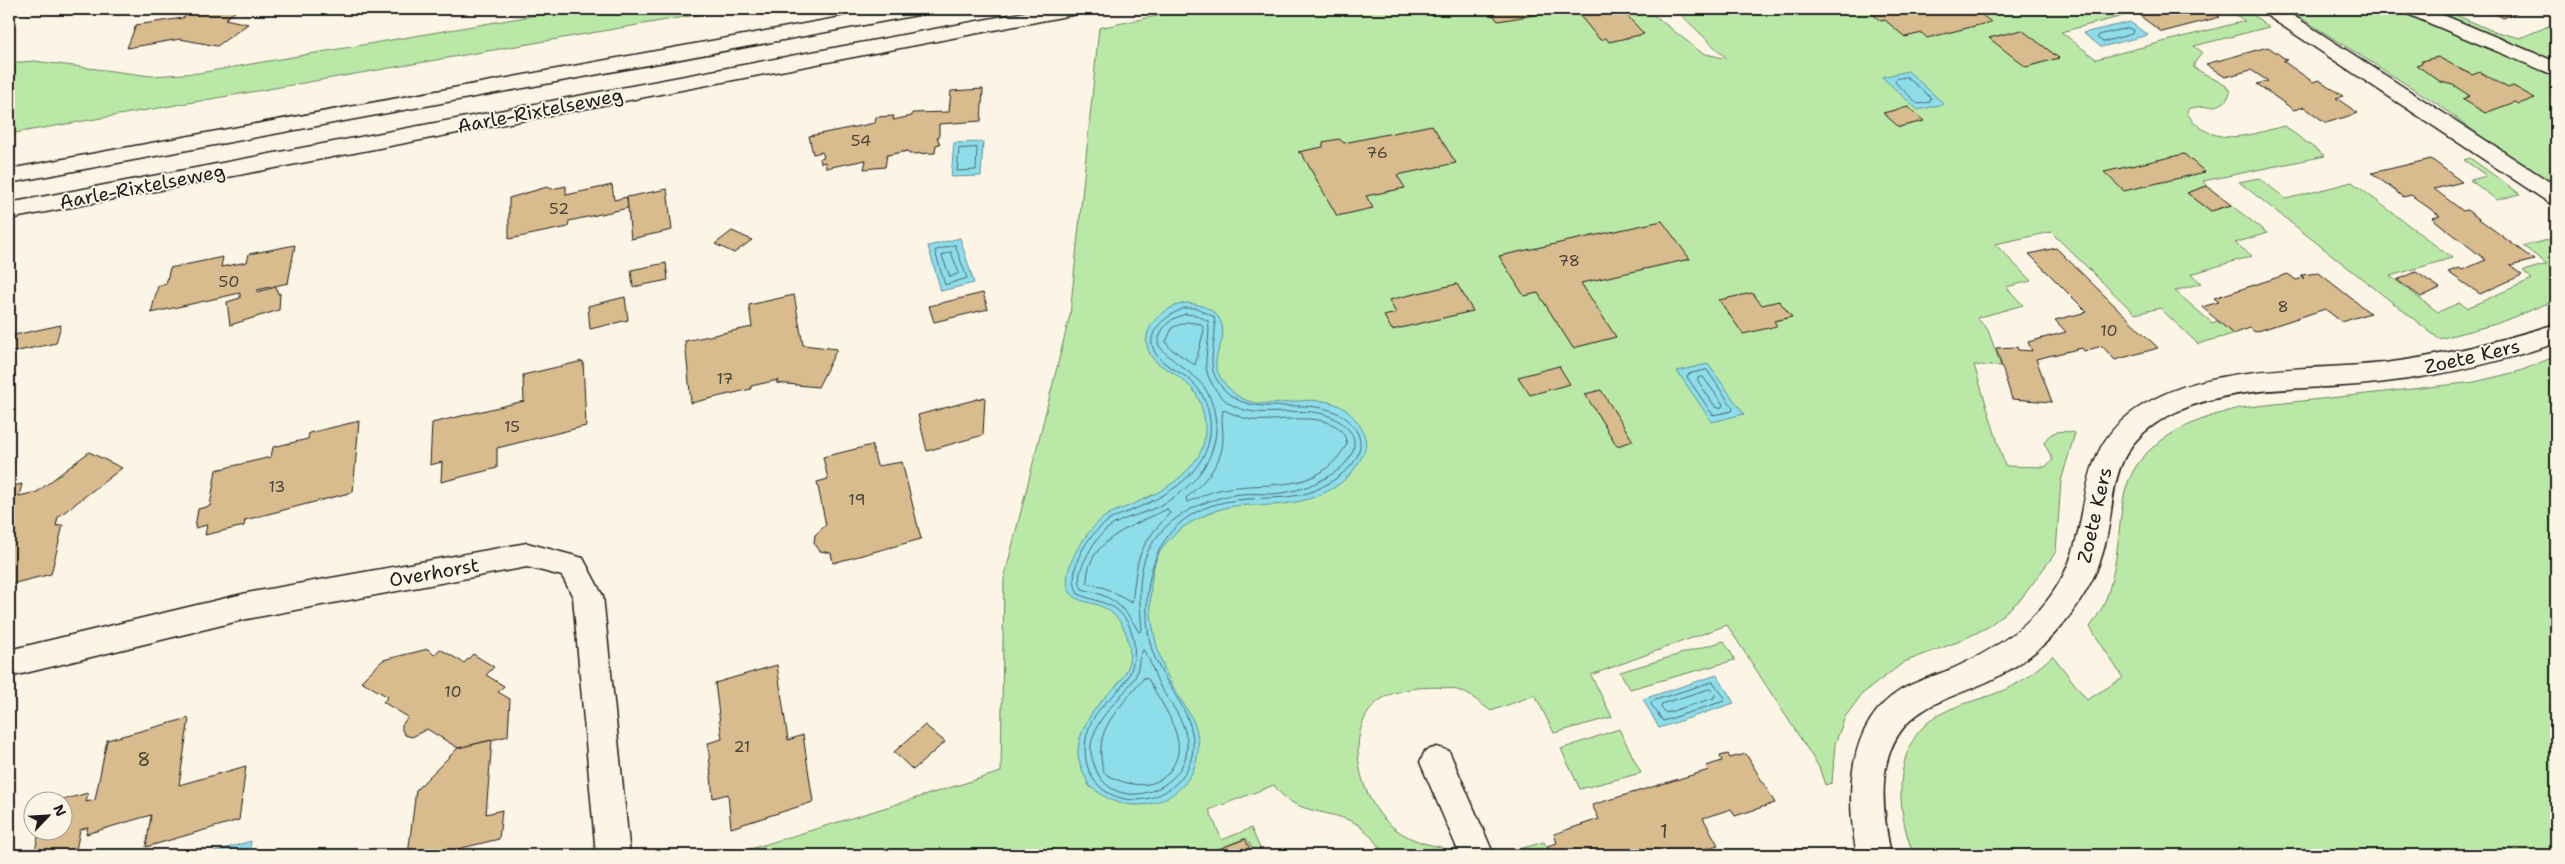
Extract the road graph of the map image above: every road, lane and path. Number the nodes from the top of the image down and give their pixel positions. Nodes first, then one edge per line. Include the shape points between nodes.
1 (918, 9) edge
2 (1072, 9) edge
3 (2270, 9) edge
4 (2412, 9) edge
5 (2556, 70) edge
6 (9, 176) edge
7 (2556, 197) edge
8 (9, 211) edge
9 (2556, 333) edge
10 (9, 664) edge
11 (1437, 762) dead end
12 (613, 855) edge
13 (1477, 855) edge
14 (1874, 855) edge

1 - 6 street, Aarle-Rixtelseweg
2 - 8 street, Aarle-Rixtelseweg
3 - 7 street
4 - 5 street
9 - 14 street, Zoete Kers via 2445,365 2228,387 2167,405 2144,418 2120,437 2110,453 2081,573 2058,608 2024,643 1968,676 1916,698 1896,712 1884,727 1867,780 1868,825
10 - 12 street, Overhorst via 247,606 527,555 572,567 588,596
11 - 13 street

